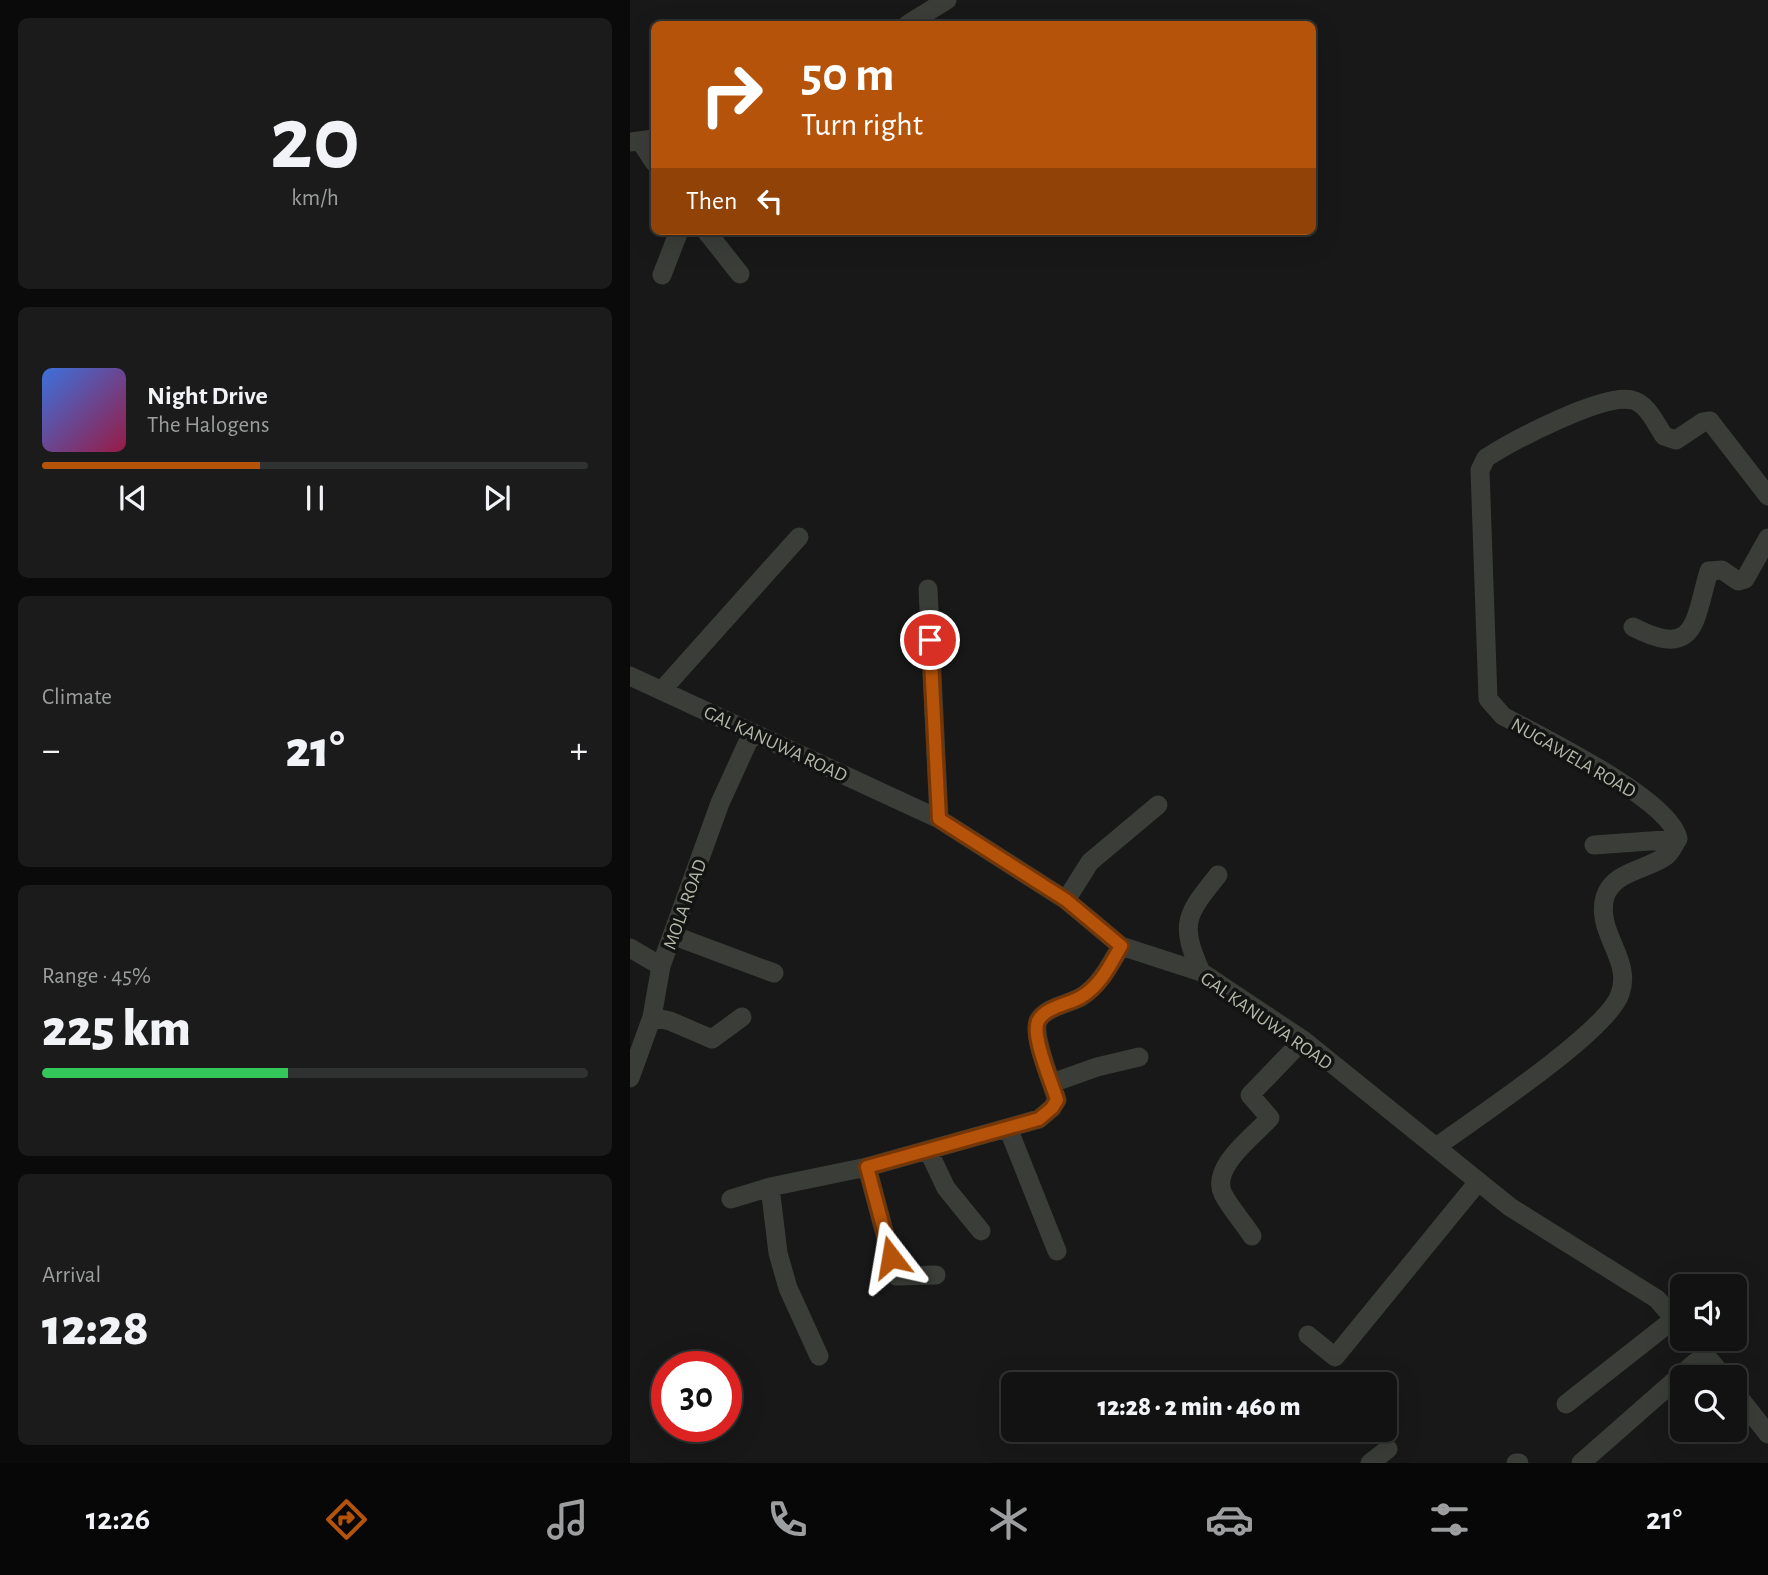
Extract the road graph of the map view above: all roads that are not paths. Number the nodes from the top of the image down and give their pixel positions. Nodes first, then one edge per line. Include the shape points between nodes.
1 (947, 0) edge
2 (913, 21) edge
3 (642, 141) edge
4 (651, 157) edge
5 (677, 235) edge
6 (709, 235) edge
7 (740, 274) dead end
8 (662, 275) dead end
9 (1768, 496) edge
10 (799, 537) dead end
11 (1768, 538) edge
12 (928, 589) dead end
13 (1633, 627) dead end
14 (630, 676) edge
15 (663, 689) junction
16 (752, 733) junction
17 (1158, 805) dead end
18 (939, 819) junction
19 (1678, 839) junction
20 (1594, 845) dead end
21 (1218, 875) dead end
22 (1066, 900) junction
23 (672, 935) junction
24 (1121, 946) junction
25 (630, 948) edge
26 (661, 965) junction
27 (1201, 972) junction
28 (774, 973) dead end
29 (652, 1017) junction
30 (742, 1017) dead end
31 (1303, 1040) junction
32 (1139, 1057) dead end
33 (631, 1074) edge
34 (1052, 1083) junction
35 (1008, 1128) junction
36 (1436, 1147) junction
37 (928, 1150) junction
38 (867, 1167) junction
39 (1478, 1182) junction
40 (770, 1187) junction
41 (731, 1199) dead end
42 (981, 1231) dead end
43 (1252, 1236) dead end
44 (1057, 1251) dead end
45 (936, 1275) dead end
46 (1670, 1314) edge
47 (1670, 1329) edge
48 (1308, 1335) dead end
49 (1702, 1351) edge
50 (1705, 1354) junction
51 (819, 1356) dead end
52 (1714, 1365) edge
53 (1566, 1404) dead end
54 (1747, 1407) edge
55 (1768, 1434) edge
56 (1388, 1450) dead end
57 (1370, 1463) edge
58 (1581, 1463) edge

1 - 2 street
3 - 4 street
5 - 8 street
6 - 7 street
9 - 19 street, NUGAWELA ROAD via 1710,421 1676,440 1664,436 1644,406 1632,400 1595,404 1495,452 1480,470 1489,699 1503,716 1646,799 1676,827
10 - 15 street
11 - 13 street via 1745,579 1738,581 1713,568 1709,571 1692,628 1674,641 1662,641
12 - 18 street
14 - 15 street, GAL KANUWA ROAD
15 - 16 street, GAL KANUWA ROAD
16 - 18 street, GAL KANUWA ROAD
16 - 23 street, MOLA ROAD via 720,803
17 - 22 street via 1090,862
18 - 22 street, GAL KANUWA ROAD
19 - 20 street
19 - 36 street via 1667,856 1623,875 1606,895 1603,921 1623,970 1620,995 1555,1061
21 - 27 street via 1190,910 1187,942
22 - 24 street, GAL KANUWA ROAD
23 - 26 street, MOLA ROAD
23 - 28 street
24 - 27 street, GAL KANUWA ROAD
24 - 34 street via 1103,978 1082,997 1038,1020 1037,1034
25 - 26 street
26 - 29 street, MOLA ROAD
27 - 31 street, GAL KANUWA ROAD
29 - 30 street via 712,1039
29 - 33 street, MOLA ROAD
31 - 36 street, GAL KANUWA ROAD
31 - 43 street via 1250,1095 1270,1118 1220,1177 1222,1192
32 - 34 street
34 - 35 street via 1057,1100 1052,1108 1039,1119
35 - 37 street
35 - 44 street
36 - 39 street, GAL KANUWA ROAD
37 - 38 street
37 - 42 street via 946,1188
38 - 40 street
38 - 45 street via 896,1276
39 - 46 street, GAL KANUWA ROAD via 1657,1299
39 - 48 street via 1335,1357
40 - 41 street
40 - 51 street via 778,1253 788,1288
47 - 53 street
49 - 50 street
50 - 52 street
50 - 58 street
54 - 55 street
56 - 57 street

